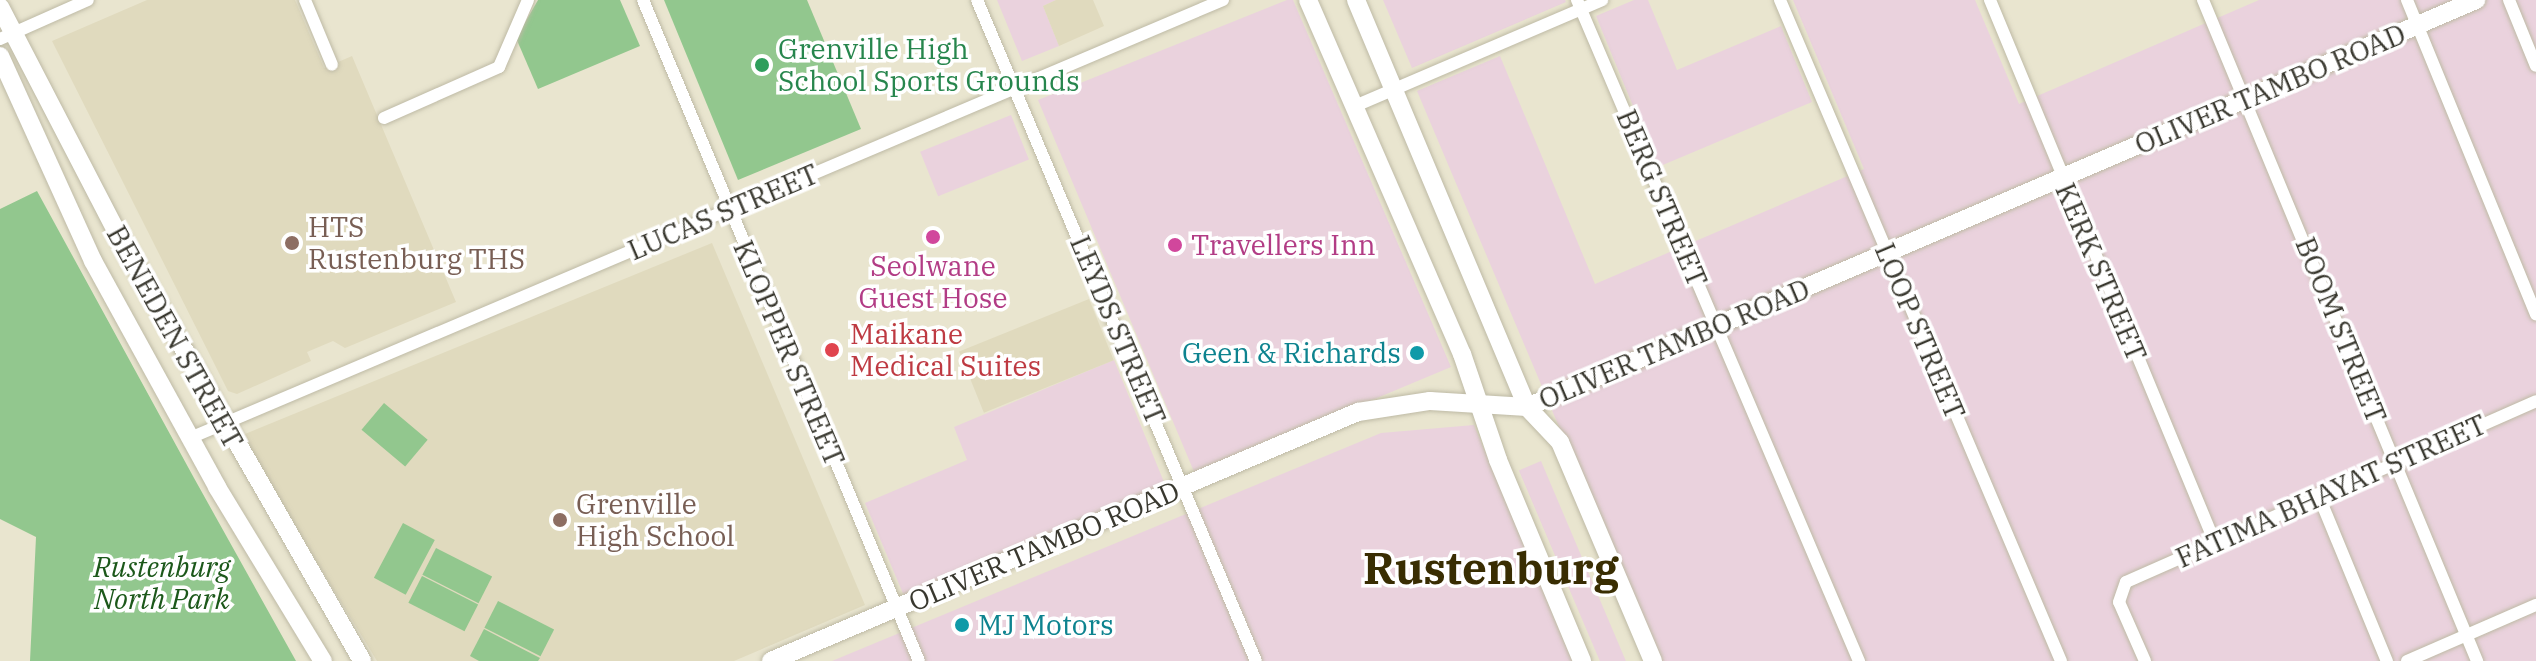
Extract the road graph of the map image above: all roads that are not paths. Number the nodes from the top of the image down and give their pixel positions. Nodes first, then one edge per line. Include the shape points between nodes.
1 (88, 0) edge
2 (305, 0) edge
3 (528, 0) edge
4 (643, 0) edge
5 (977, 0) edge
6 (1223, 0) edge
7 (1308, 0) edge
8 (1356, 0) edge
9 (1602, 0) edge
10 (1780, 0) edge
11 (1990, 0) edge
12 (2203, 0) edge
13 (2407, 0) edge
14 (2476, 0) edge
15 (2509, 0) edge
16 (1579, 5) edge
17 (0, 7) edge
18 (2417, 25) junction
19 (6, 37) edge
20 (0, 56) edge
21 (332, 65) dead end
22 (2536, 66) edge
23 (1014, 90) junction
24 (1393, 91) junction
25 (2245, 98) junction
26 (1355, 106) junction
27 (384, 118) dead end
28 (2063, 179) junction
29 (728, 209) junction
30 (1886, 252) junction
31 (2536, 315) edge
32 (1717, 325) junction
33 (1480, 398) junction
34 (2536, 401) edge
35 (1527, 407) junction
36 (223, 423) junction
37 (190, 438) junction
38 (2394, 461) junction
39 (1184, 487) junction
40 (2318, 494) junction
41 (2215, 543) junction
42 (2536, 605) edge
43 (897, 609) junction
44 (2467, 636) junction
45 (323, 661) edge
46 (362, 661) edge
47 (771, 661) edge
48 (919, 661) edge
49 (1256, 661) edge
50 (1582, 661) edge
51 (1653, 661) edge
52 (1859, 661) edge
53 (2061, 661) edge
54 (2145, 661) edge
55 (2387, 661) edge
56 (2407, 661) edge
57 (2477, 661) edge

1 - 19 street
2 - 21 street
3 - 27 street via 499,67
4 - 29 street, KLOPPER STREET
5 - 23 street, LEYDS STREET
6 - 23 street, LUCAS STREET
7 - 26 main road
8 - 24 main road
9 - 16 street
10 - 30 street, LOOP STREET
11 - 28 street, KERK STREET
12 - 25 street, BOOM STREET
13 - 18 street
14 - 18 main road, OLIVER TAMBO ROAD
15 - 22 street
16 - 24 street
16 - 32 street, BERG STREET
17 - 19 main road, BENEDEN STREET
18 - 25 main road, OLIVER TAMBO ROAD
18 - 31 street
19 - 36 main road, BENEDEN STREET
20 - 37 main road, BENEDEN STREET via 93,261
23 - 29 street, LUCAS STREET
23 - 39 street, LEYDS STREET
24 - 26 street
24 - 35 main road
25 - 28 main road, OLIVER TAMBO ROAD
25 - 38 street, BOOM STREET
26 - 33 main road
28 - 30 main road, OLIVER TAMBO ROAD
28 - 41 street, KERK STREET
29 - 36 street, LUCAS STREET
29 - 43 street, KLOPPER STREET
30 - 32 main road, OLIVER TAMBO ROAD
30 - 53 street, LOOP STREET
32 - 35 main road, OLIVER TAMBO ROAD
32 - 52 street, BERG STREET
33 - 35 main road, OLIVER TAMBO ROAD
33 - 39 main road, OLIVER TAMBO ROAD via 1385,405
33 - 50 main road via 1498,460
34 - 38 street, FATIMA BHAYAT STREET
35 - 51 main road via 1560,442
36 - 37 street, LUCAS STREET
36 - 46 main road, BENEDEN STREET
37 - 45 main road, BENEDEN STREET
38 - 40 street, FATIMA BHAYAT STREET
38 - 44 street, BOOM STREET
39 - 43 main road, OLIVER TAMBO ROAD
39 - 49 street, LEYDS STREET
40 - 41 street, FATIMA BHAYAT STREET
40 - 55 street
41 - 54 street, FATIMA BHAYAT STREET via 2126,582 2119,602
42 - 44 street
43 - 47 main road, OLIVER TAMBO ROAD
43 - 48 street, KLOPPER STREET
44 - 56 street
44 - 57 street, BOOM STREET

